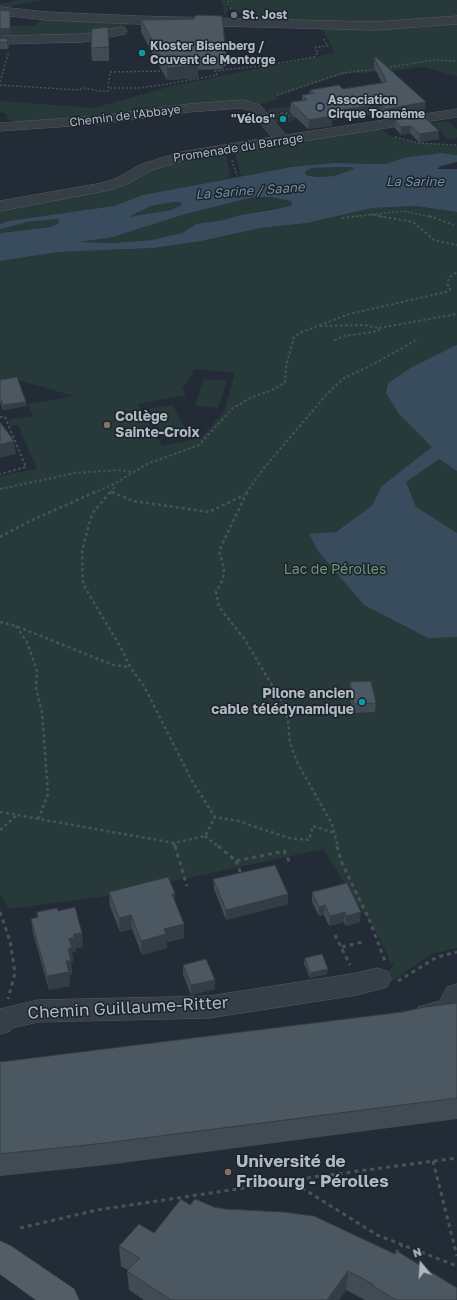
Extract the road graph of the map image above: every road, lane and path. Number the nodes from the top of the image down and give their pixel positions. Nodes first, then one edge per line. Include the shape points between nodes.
1 (232, 0) edge
2 (229, 7) dead end
3 (0, 11) edge
4 (457, 20) edge
5 (187, 22) junction
6 (322, 35) dead end
7 (0, 40) edge
8 (457, 61) edge
9 (168, 71) edge
10 (0, 85) edge
11 (108, 88) junction
12 (277, 95) dead end
13 (302, 114) edge
14 (457, 114) edge
15 (285, 115) dead end
16 (376, 125) junction
17 (0, 127) edge
18 (283, 140) junction
19 (457, 145) edge
20 (0, 206) edge
21 (370, 214) junction
22 (342, 218) dead end
23 (454, 225) dead end
24 (457, 245) edge
25 (457, 272) edge
26 (457, 314) edge
27 (320, 326) junction
28 (380, 328) junction
29 (418, 339) dead end
30 (332, 341) dead end
31 (0, 417) edge
32 (132, 472) junction
33 (0, 474) edge
34 (114, 484) junction
35 (0, 489) edge
36 (111, 492) junction
37 (245, 494) junction
38 (0, 537) edge
39 (0, 622) edge
40 (16, 626) junction
41 (130, 667) junction
42 (0, 812) edge
43 (18, 815) junction
44 (215, 816) junction
45 (38, 820) junction
46 (0, 830) edge
47 (334, 833) junction
48 (205, 836) junction
49 (174, 842) junction
50 (236, 861) junction
51 (290, 863) dead end
52 (241, 874) edge
53 (187, 886) dead end
54 (0, 912) edge
55 (335, 935) dead end
56 (362, 942) dead end
57 (342, 947) junction
58 (457, 952) edge
59 (351, 966) dead end
60 (377, 979) junction
61 (457, 995) edge
62 (406, 1020) edge
63 (2, 1021) edge
64 (457, 1158) edge
65 (433, 1161) junction
66 (291, 1180) junction
67 (20, 1228) dead end
68 (402, 1245) junction
69 (0, 1256) edge
70 (457, 1256) edge
71 (393, 1258) edge
72 (457, 1266) edge
73 (62, 1300) edge

1 - 2 path via 227,3
3 - 5 street via 47,16
4 - 5 street via 375,26
5 - 7 street via 84,38
6 - 11 path via 328,46 316,48 318,53 314,57 216,71 217,75 168,84 139,88
8 - 12 path via 433,60 342,73
9 - 11 path via 110,72
10 - 11 path via 78,90 93,88 99,91 108,91
13 - 15 path
14 - 16 street, Promenade du Barrage
16 - 18 street, Promenade du Barrage
16 - 19 path via 394,136 418,143
17 - 18 street, Chemin de l'Abbaye via 120,118 219,105 250,106 255,108
18 - 20 street, Promenade du Barrage via 186,155 153,165 106,187
21 - 22 path
21 - 23 path via 403,211 421,213
21 - 24 path via 413,222 434,240
25 - 27 path via 448,278 450,289 446,292 349,314
26 - 28 path
27 - 28 path via 363,325
27 - 32 path via 294,337 286,366 285,383 233,408 199,445 168,455
28 - 30 path via 373,332 344,336
29 - 37 path via 344,378 327,394
31 - 33 path via 5,416 26,467
32 - 34 path
32 - 35 path via 117,470 76,473
34 - 36 path
34 - 38 path
36 - 37 path via 133,501 209,512
36 - 41 path via 92,514 82,551 83,584
37 - 47 path via 219,551 224,568 223,579 216,592 219,607 245,640 284,705 290,743 298,764 332,824
39 - 40 path
40 - 41 path via 113,665
40 - 45 path via 27,642 37,671 36,688 42,712 48,794
41 - 44 path via 144,686 192,781
42 - 43 path
43 - 45 path
43 - 46 path
44 - 47 path via 289,838 309,840 313,826
44 - 48 path
45 - 49 path
47 - 60 path via 341,861 385,959 384,969
48 - 49 path
48 - 50 path
49 - 53 path
50 - 51 path via 284,851
50 - 52 path
54 - 63 path via 10,941 15,974
55 - 57 path
56 - 57 path
57 - 59 path
58 - 60 path via 436,956 393,985 384,985
60 - 63 street, Chemin Guillaume-Ritter via 209,1006 38,1011
61 - 62 street via 449,1011
64 - 65 path
65 - 66 path
65 - 70 path
66 - 67 path via 97,1210
66 - 68 path via 377,1235
68 - 71 path
68 - 72 path
69 - 73 main road

